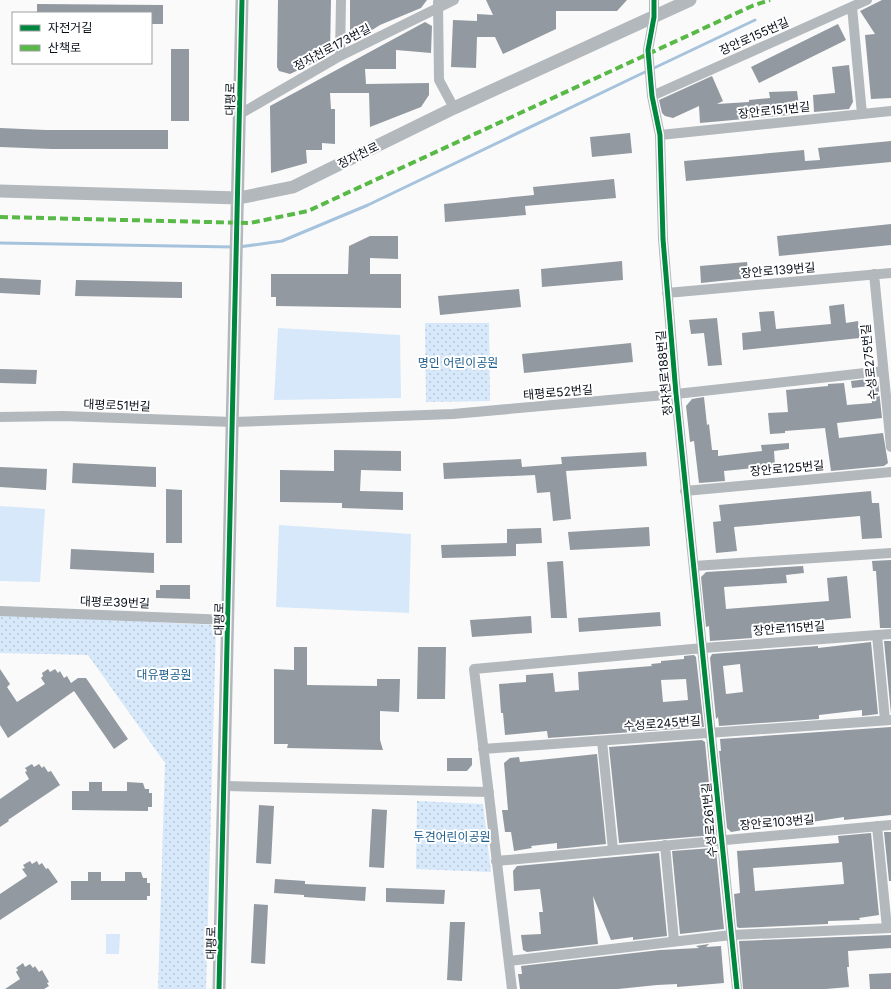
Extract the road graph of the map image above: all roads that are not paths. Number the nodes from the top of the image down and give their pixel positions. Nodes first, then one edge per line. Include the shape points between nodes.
1 (242, 0) edge
2 (341, 0) edge
3 (454, 0) edge
4 (654, 0) edge
5 (690, 0) edge
6 (867, 0) edge
7 (438, 4) edge
8 (852, 6) junction
9 (654, 17) junction
10 (340, 56) junction
11 (652, 96) junction
12 (454, 108) junction
13 (891, 112) edge
14 (240, 114) junction
15 (862, 114) junction
16 (660, 135) junction
17 (0, 191) edge
18 (239, 198) junction
19 (891, 272) edge
20 (874, 274) junction
21 (667, 293) junction
22 (883, 371) junction
23 (676, 394) junction
24 (0, 417) edge
25 (234, 422) junction
26 (891, 447) edge
27 (891, 472) edge
28 (684, 491) junction
29 (891, 553) edge
30 (694, 566) junction
31 (0, 611) edge
32 (229, 620) junction
33 (891, 634) edge
34 (877, 635) junction
35 (703, 648) junction
36 (888, 720) edge
37 (712, 733) junction
38 (602, 741) junction
39 (483, 749) junction
40 (225, 786) junction
41 (489, 792) junction
42 (891, 825) edge
43 (877, 826) junction
44 (721, 840) junction
45 (665, 845) junction
46 (613, 850) junction
47 (496, 861) junction
48 (889, 928) edge
49 (731, 935) junction
50 (674, 942) junction
51 (509, 961) junction
52 (219, 989) edge
53 (512, 989) edge
54 (737, 989) edge

1 - 14 street, 대평로
2 - 10 street
3 - 7 street, 정자천로173번길
4 - 9 street
5 - 9 street, 정자천로
6 - 8 street, 장안로155번길
7 - 10 street, 정자천로173번길
7 - 12 street via 439,80
8 - 11 street, 장안로155번길
8 - 15 street
9 - 11 street, 정자천로188번길 via 648,50
9 - 12 street, 정자천로
10 - 14 street, 정자천로173번길
11 - 16 street, 정자천로188번길
12 - 18 street, 정자천로 via 293,187
13 - 15 street, 장안로151번길
14 - 18 street, 대평로
15 - 16 street, 장안로151번길
16 - 21 street, 정자천로188번길
17 - 18 street, 정자천로
18 - 25 street, 대평로 via 235,273
19 - 20 street, 장안로139번길
20 - 21 street, 장안로139번길
20 - 22 street, 수성로275번길
21 - 23 street, 정자천로188번길
22 - 23 street, 태평로52번길
22 - 26 street, 수성로275번길
23 - 25 street, 태평로52번길 via 453,414
23 - 28 street, 정자천로188번길
24 - 25 street, 대평로51번길 via 63,416
25 - 32 street, 대평로
27 - 28 street, 장안로125번길
28 - 30 street, 정자천로188번길
29 - 30 street
30 - 35 street, 정자천로188번길
31 - 32 street, 대평로39번길
32 - 40 street, 대평로
33 - 34 street, 장안로115번길
34 - 35 street, 장안로115번길
34 - 36 street
35 - 37 street, 수성로261번길
35 - 39 street via 474,669
36 - 37 street, 수성로245번길
37 - 38 street, 수성로245번길
37 - 44 street, 수성로261번길
38 - 39 street, 수성로245번길
38 - 46 street
39 - 41 street
40 - 41 street
40 - 52 street, 대평로
41 - 47 street
42 - 43 street, 장안로103번길
43 - 44 street, 장안로103번길
43 - 48 street
44 - 45 street, 장안로103번길
44 - 49 street, 수성로261번길
45 - 46 street, 장안로103번길
45 - 50 street
46 - 47 street, 장안로103번길
47 - 51 street
48 - 49 street
49 - 50 street
49 - 54 street, 수성로261번길
50 - 51 street
51 - 53 street

